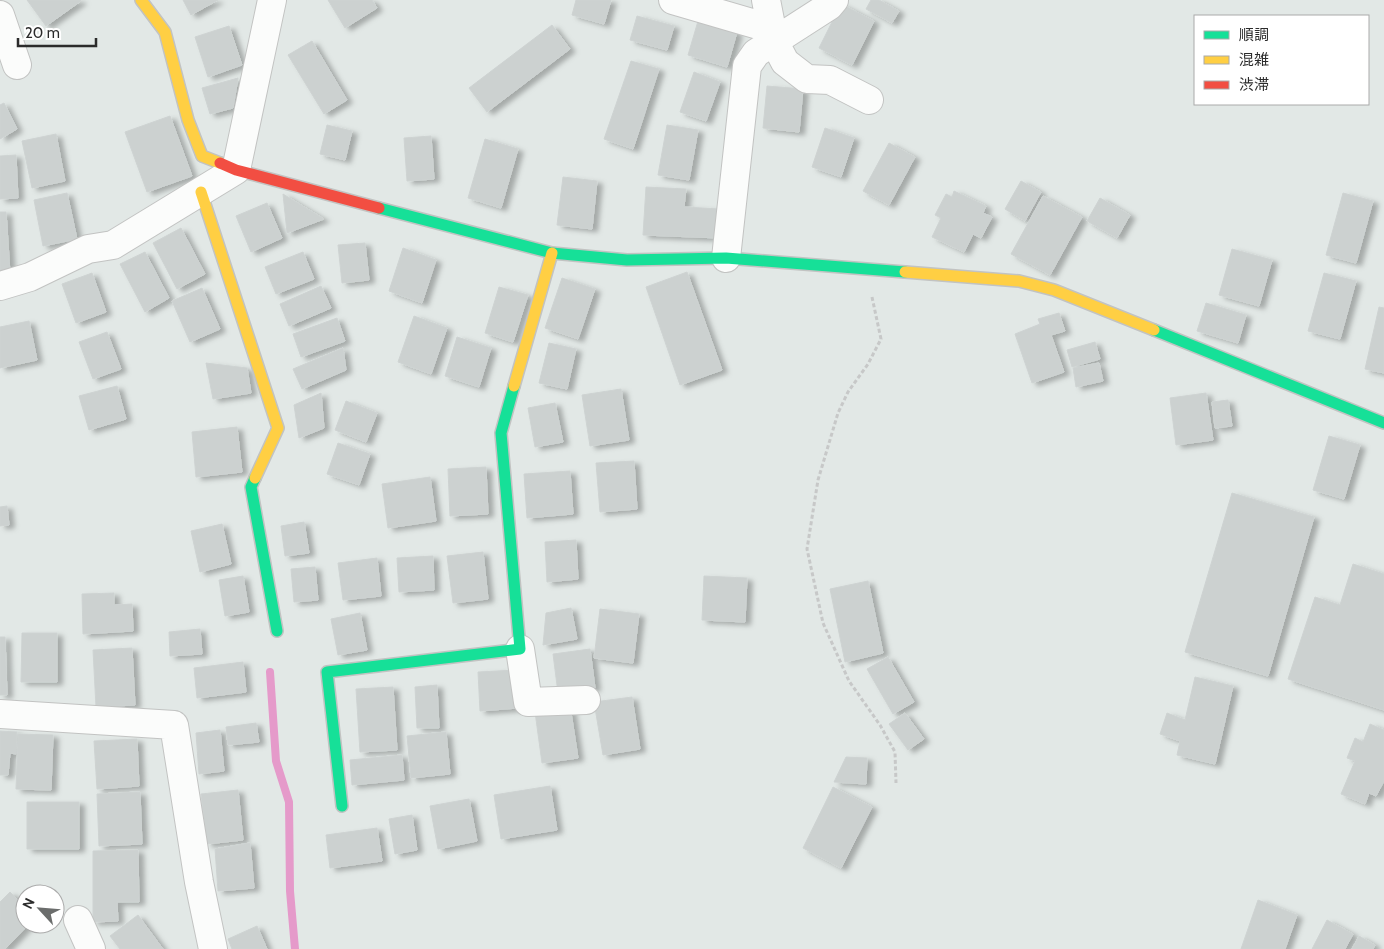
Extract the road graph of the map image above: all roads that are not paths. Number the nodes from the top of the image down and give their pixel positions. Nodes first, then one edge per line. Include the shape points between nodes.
1 (141, 0) edge
2 (272, 0) edge
3 (673, 0) edge
4 (766, 0) edge
5 (834, 0) edge
6 (0, 15) edge
7 (773, 35) junction
8 (17, 65) dead end
9 (869, 100) dead end
10 (236, 170) junction
11 (201, 192) junction
12 (552, 253) junction
13 (726, 258) junction
14 (0, 286) edge
15 (1384, 423) edge
16 (277, 631) dead end
17 (520, 649) junction
18 (586, 700) dead end
19 (0, 714) edge
20 (342, 806) dead end
21 (78, 920) dead end
22 (91, 949) edge
23 (213, 949) edge

1 - 10 street via 165,32 188,120 202,156
2 - 10 street
3 - 7 street
4 - 7 street
5 - 7 street via 829,6
6 - 8 street
7 - 9 street via 785,62 807,79 830,80
7 - 13 street via 746,66
10 - 11 street
10 - 12 street
11 - 14 street via 113,245 88,249 30,277
11 - 16 street via 278,428 252,487
12 - 13 street via 627,260
12 - 17 street via 501,433
13 - 15 street via 1019,281 1054,290
17 - 18 street via 528,702
17 - 20 street via 327,672
19 - 23 street via 174,724
21 - 22 street

